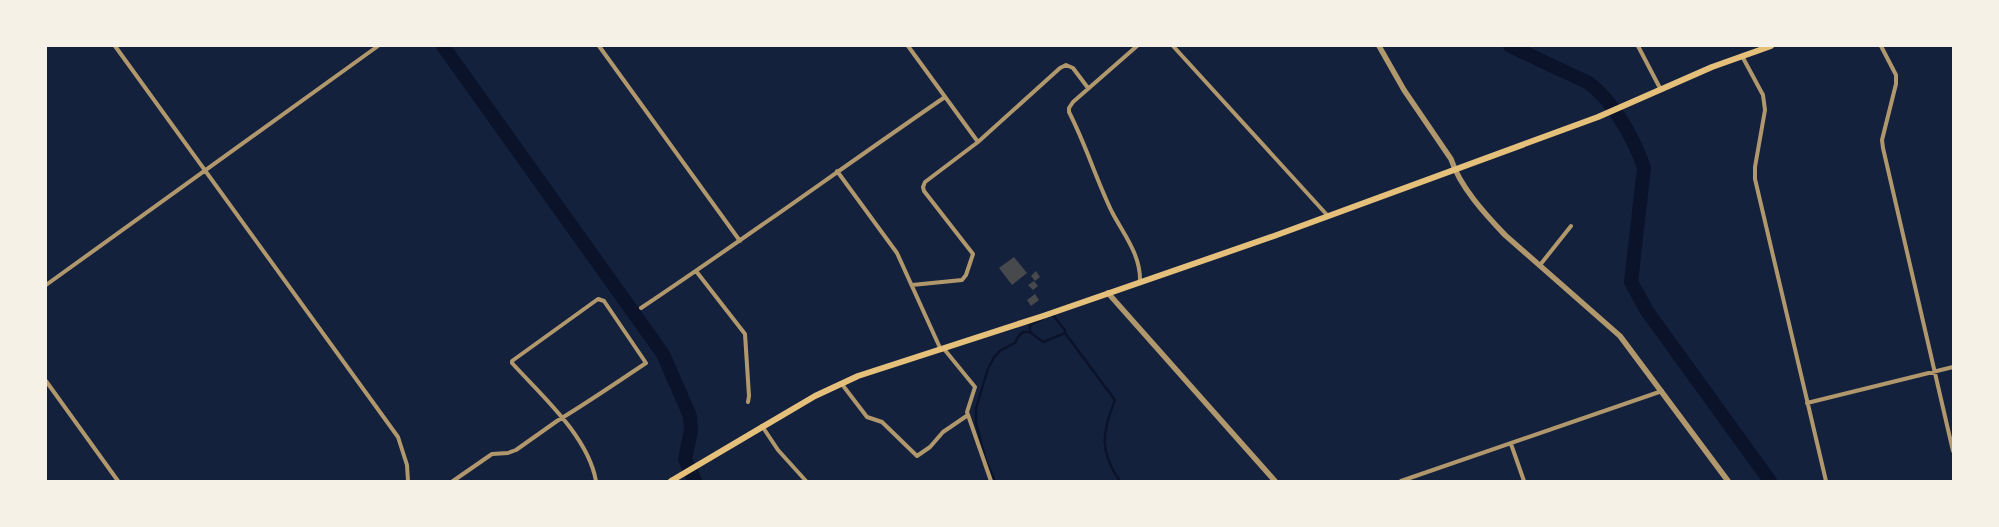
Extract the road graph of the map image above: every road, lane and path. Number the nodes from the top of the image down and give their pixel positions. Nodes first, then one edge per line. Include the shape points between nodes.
1 (115, 46) edge
2 (378, 46) edge
3 (599, 46) edge
4 (908, 46) edge
5 (1137, 46) edge
6 (1173, 46) edge
7 (1379, 46) edge
8 (1638, 46) edge
9 (1771, 46) edge
10 (1881, 46) edge
11 (1742, 56) junction
12 (1088, 88) junction
13 (1661, 90) junction
14 (945, 97) junction
15 (978, 142) junction
16 (205, 170) junction
17 (1455, 170) junction
18 (837, 171) junction
19 (1328, 216) junction
20 (1571, 226) dead end
21 (740, 241) junction
22 (1540, 265) junction
23 (696, 271) junction
24 (1140, 282) junction
25 (46, 285) edge
26 (912, 285) junction
27 (1108, 294) junction
28 (640, 308) dead end
29 (943, 349) junction
30 (1953, 367) edge
31 (1934, 372) junction
32 (46, 381) edge
33 (841, 383) junction
34 (1662, 391) junction
35 (748, 402) dead end
36 (1807, 403) junction
37 (968, 415) junction
38 (561, 418) junction
39 (762, 426) junction
40 (1511, 444) junction
41 (1953, 451) edge
42 (118, 481) edge
43 (408, 481) edge
44 (453, 481) edge
45 (596, 481) edge
46 (670, 481) edge
47 (806, 481) edge
48 (990, 481) edge
49 (1276, 481) edge
50 (1401, 481) edge
51 (1524, 481) edge
52 (1728, 481) edge
53 (1826, 481) edge

1 - 16 street
2 - 16 street
3 - 21 street
4 - 14 street
5 - 12 street
6 - 19 street
7 - 17 street via 1408,96 1451,159
8 - 13 street
9 - 11 main road
10 - 31 street via 1896,75 1882,140 1883,148
11 - 13 main road
11 - 36 street via 1765,101 1755,179
12 - 15 street via 1073,68 1062,66
12 - 24 street via 1073,102 1069,112 1112,211 1138,261
13 - 17 main road
14 - 15 street
14 - 18 street
15 - 26 street via 925,182 922,187 973,254 966,275 962,280
16 - 25 street
16 - 43 street via 398,438 407,465
17 - 19 main road
17 - 22 street via 1493,223
18 - 21 street
18 - 26 street via 897,253
19 - 24 main road
20 - 22 street
21 - 23 street
22 - 34 street via 1611,327
23 - 28 street
23 - 35 street via 745,334 750,396
24 - 27 main road
26 - 29 street
27 - 29 main road
27 - 49 street
29 - 33 main road
29 - 37 street via 975,387
30 - 31 street
31 - 36 street
31 - 41 street
32 - 42 street
33 - 37 street via 867,417 882,422 918,456 943,432
33 - 39 main road
34 - 40 street
34 - 52 street
36 - 53 street
37 - 48 street
38 - 38 street via 512,360 596,299 600,299 646,363
38 - 44 street via 516,450 492,454
38 - 45 street via 585,449
39 - 46 main road
39 - 47 street via 778,450
40 - 50 street
40 - 51 street

